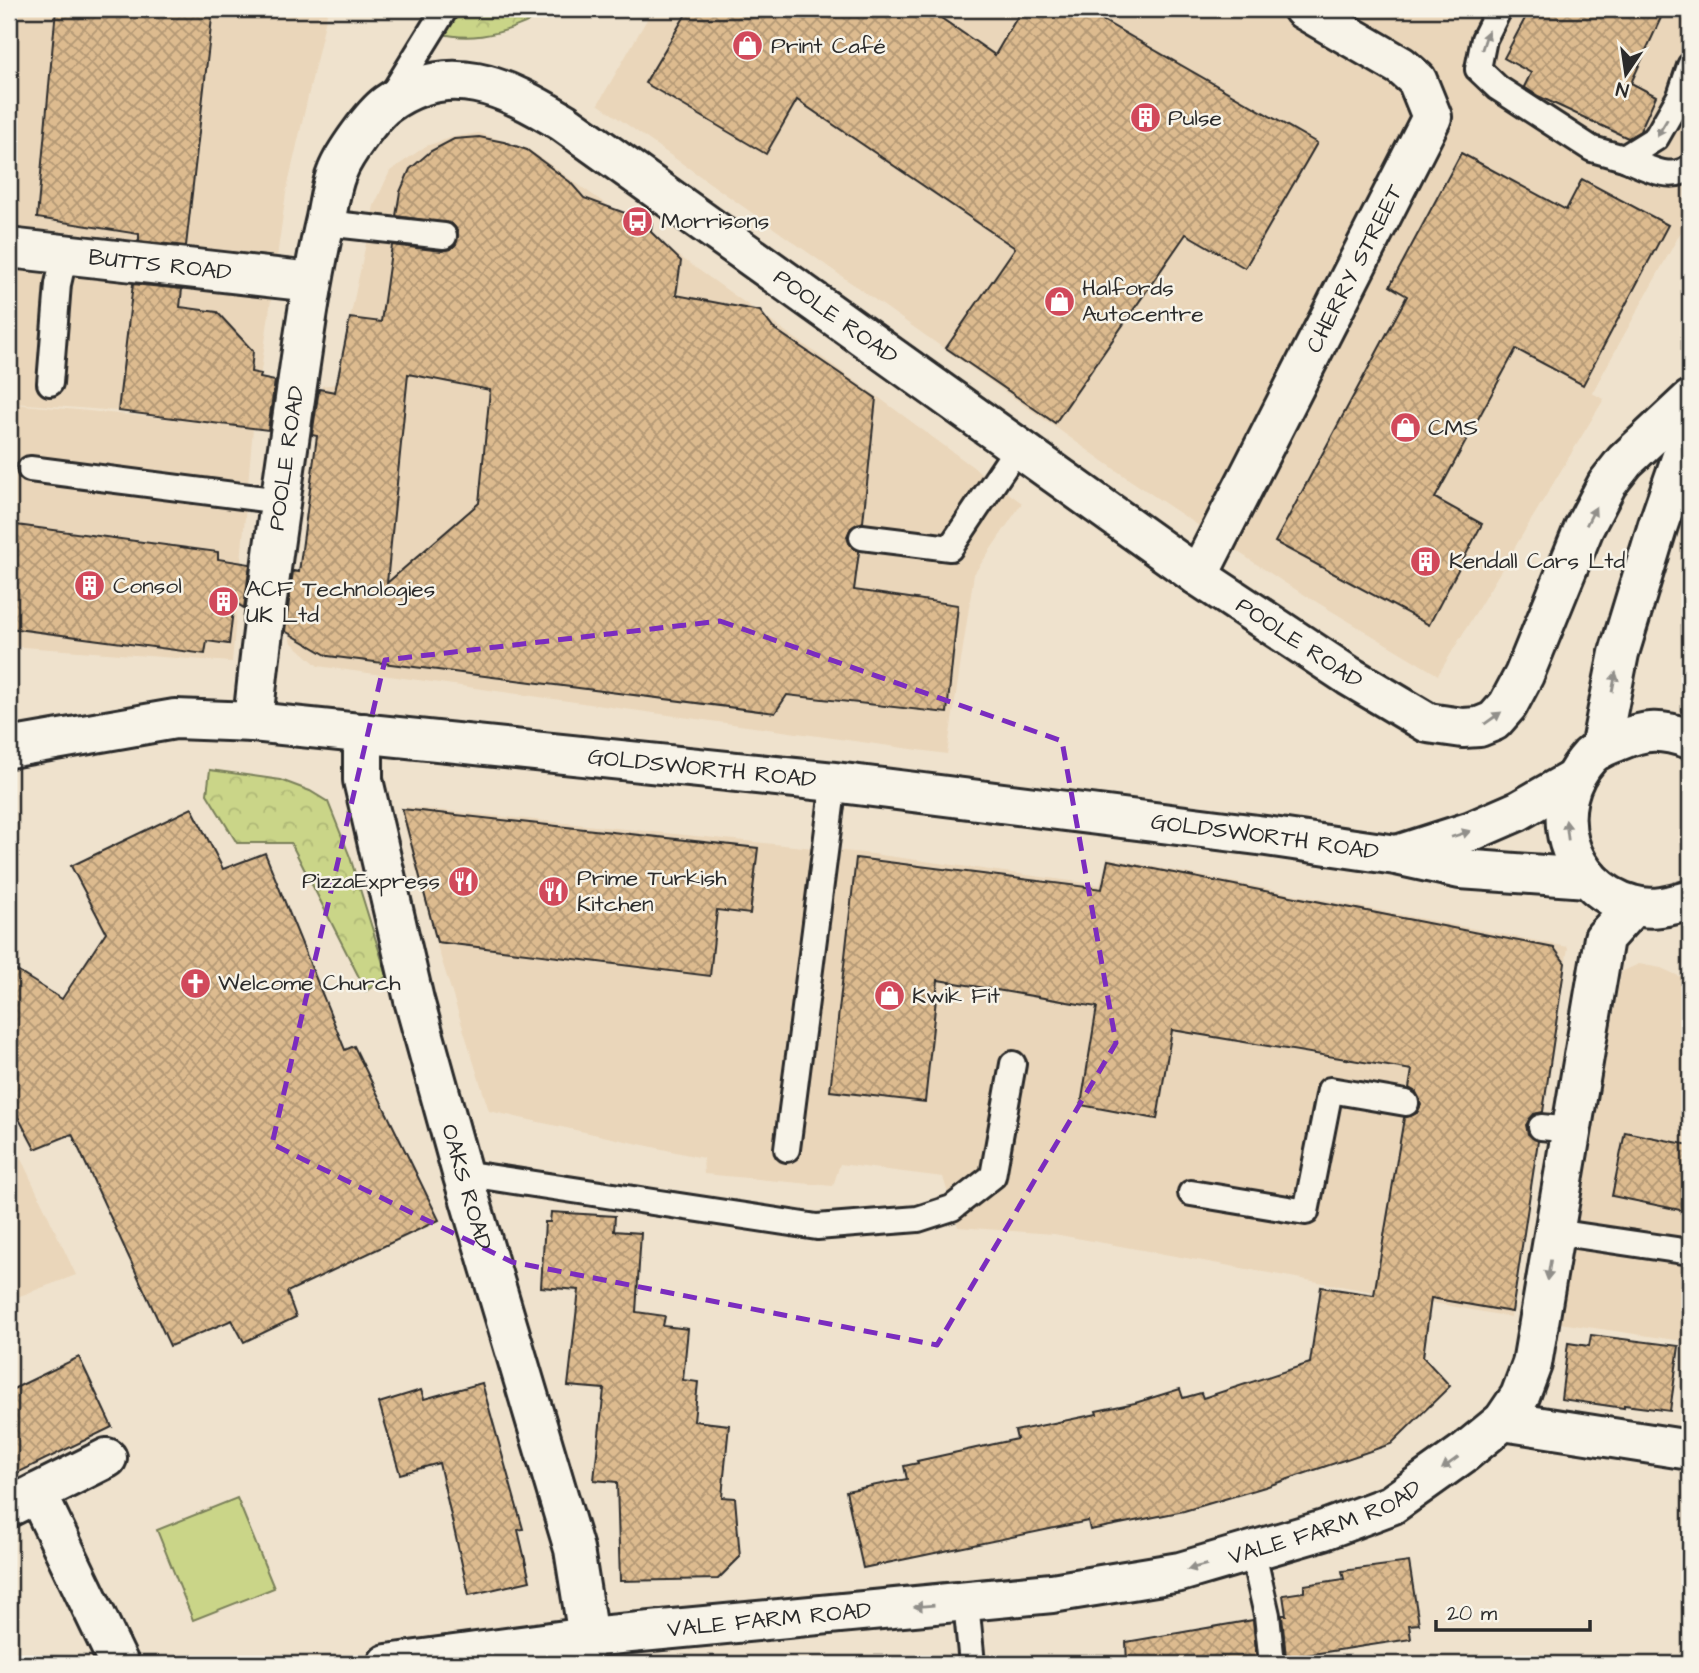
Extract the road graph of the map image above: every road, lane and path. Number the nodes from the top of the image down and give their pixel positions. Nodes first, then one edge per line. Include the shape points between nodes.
1 (445, 9) edge
2 (1303, 9) edge
3 (1499, 9) edge
4 (1690, 66) edge
5 (386, 105) junction
6 (1624, 158) junction
7 (1690, 167) edge
8 (325, 223) junction
9 (444, 236) dead end
10 (9, 248) edge
11 (65, 254) junction
12 (312, 282) junction
13 (50, 383) dead end
14 (1690, 400) edge
15 (1690, 433) edge
16 (1018, 447) junction
17 (30, 469) dead end
18 (281, 501) junction
19 (862, 537) dead end
20 (1198, 576) junction
21 (253, 722) junction
22 (363, 733) junction
23 (1690, 739) edge
24 (9, 748) edge
25 (1601, 748) junction
26 (1574, 779) junction
27 (834, 782) junction
28 (1396, 855) junction
29 (1588, 878) junction
30 (1690, 900) edge
31 (1633, 906) junction
32 (1013, 1064) dead end
33 (1406, 1103) dead end
34 (787, 1149) dead end
35 (461, 1173) junction
36 (1191, 1193) dead end
37 (1555, 1233) junction
38 (1690, 1252) edge
39 (1503, 1421) junction
40 (1690, 1450) edge
41 (107, 1458) dead end
42 (23, 1500) edge
43 (1253, 1553) junction
44 (966, 1602) junction
45 (589, 1651) edge
46 (119, 1664) edge
47 (387, 1664) edge
48 (972, 1664) edge
49 (1272, 1664) edge

1 - 5 lane
2 - 20 street, CHERRY STREET via 1401,66 1417,80 1432,117
6 -> 3 lane via 1592,149 1498,88 1478,69 1484,39
4 -> 6 lane via 1680,96 1656,138
5 - 8 street, POOLE ROAD via 366,124 337,171
5 - 16 street, POOLE ROAD via 433,81 479,83 522,97 599,147
6 - 7 lane via 1665,174
8 - 9 lane
8 - 12 street, POOLE ROAD
10 - 11 street, BUTTS ROAD
11 - 12 street, BUTTS ROAD
11 - 13 lane
12 - 18 street, POOLE ROAD
20 -> 14 street, POOLE ROAD via 1428,723 1479,727 1508,705 1524,675 1584,528 1607,484
25 -> 15 street via 1619,653
16 - 19 lane via 950,548
16 - 20 street, POOLE ROAD
17 - 18 lane
18 - 21 street, POOLE ROAD
21 - 22 street, GOLDSWORTH ROAD
21 - 24 street, GOLDSWORTH ROAD via 176,719
22 - 27 street, GOLDSWORTH ROAD
22 - 35 street, OAKS ROAD via 363,780 414,1000
23 - 25 street via 1640,731
25 - 26 street
28 -> 26 street, GOLDSWORTH ROAD via 1472,831
29 -> 26 street via 1573,858 1566,835 1565,806
27 - 28 street, GOLDSWORTH ROAD
27 - 34 lane
28 - 29 street, GOLDSWORTH ROAD via 1460,869
29 - 31 street via 1606,894
30 - 31 street via 1662,908
31 - 37 street, VALE FARM ROAD via 1604,938 1556,1129
32 - 35 lane via 993,1176 952,1208 918,1219 817,1227
33 - 36 lane via 1330,1090 1306,1212
35 - 45 street, OAKS ROAD via 574,1549
37 - 38 lane
37 -> 39 street, VALE FARM ROAD via 1532,1364 1520,1396
39 - 40 street
39 -> 43 street, VALE FARM ROAD via 1391,1505
41 - 42 street
42 - 46 street
43 -> 44 street, VALE FARM ROAD via 1116,1584
43 - 49 lane
44 -> 45 street, VALE FARM ROAD
44 - 48 lane
45 - 47 street, VALE FARM ROAD

